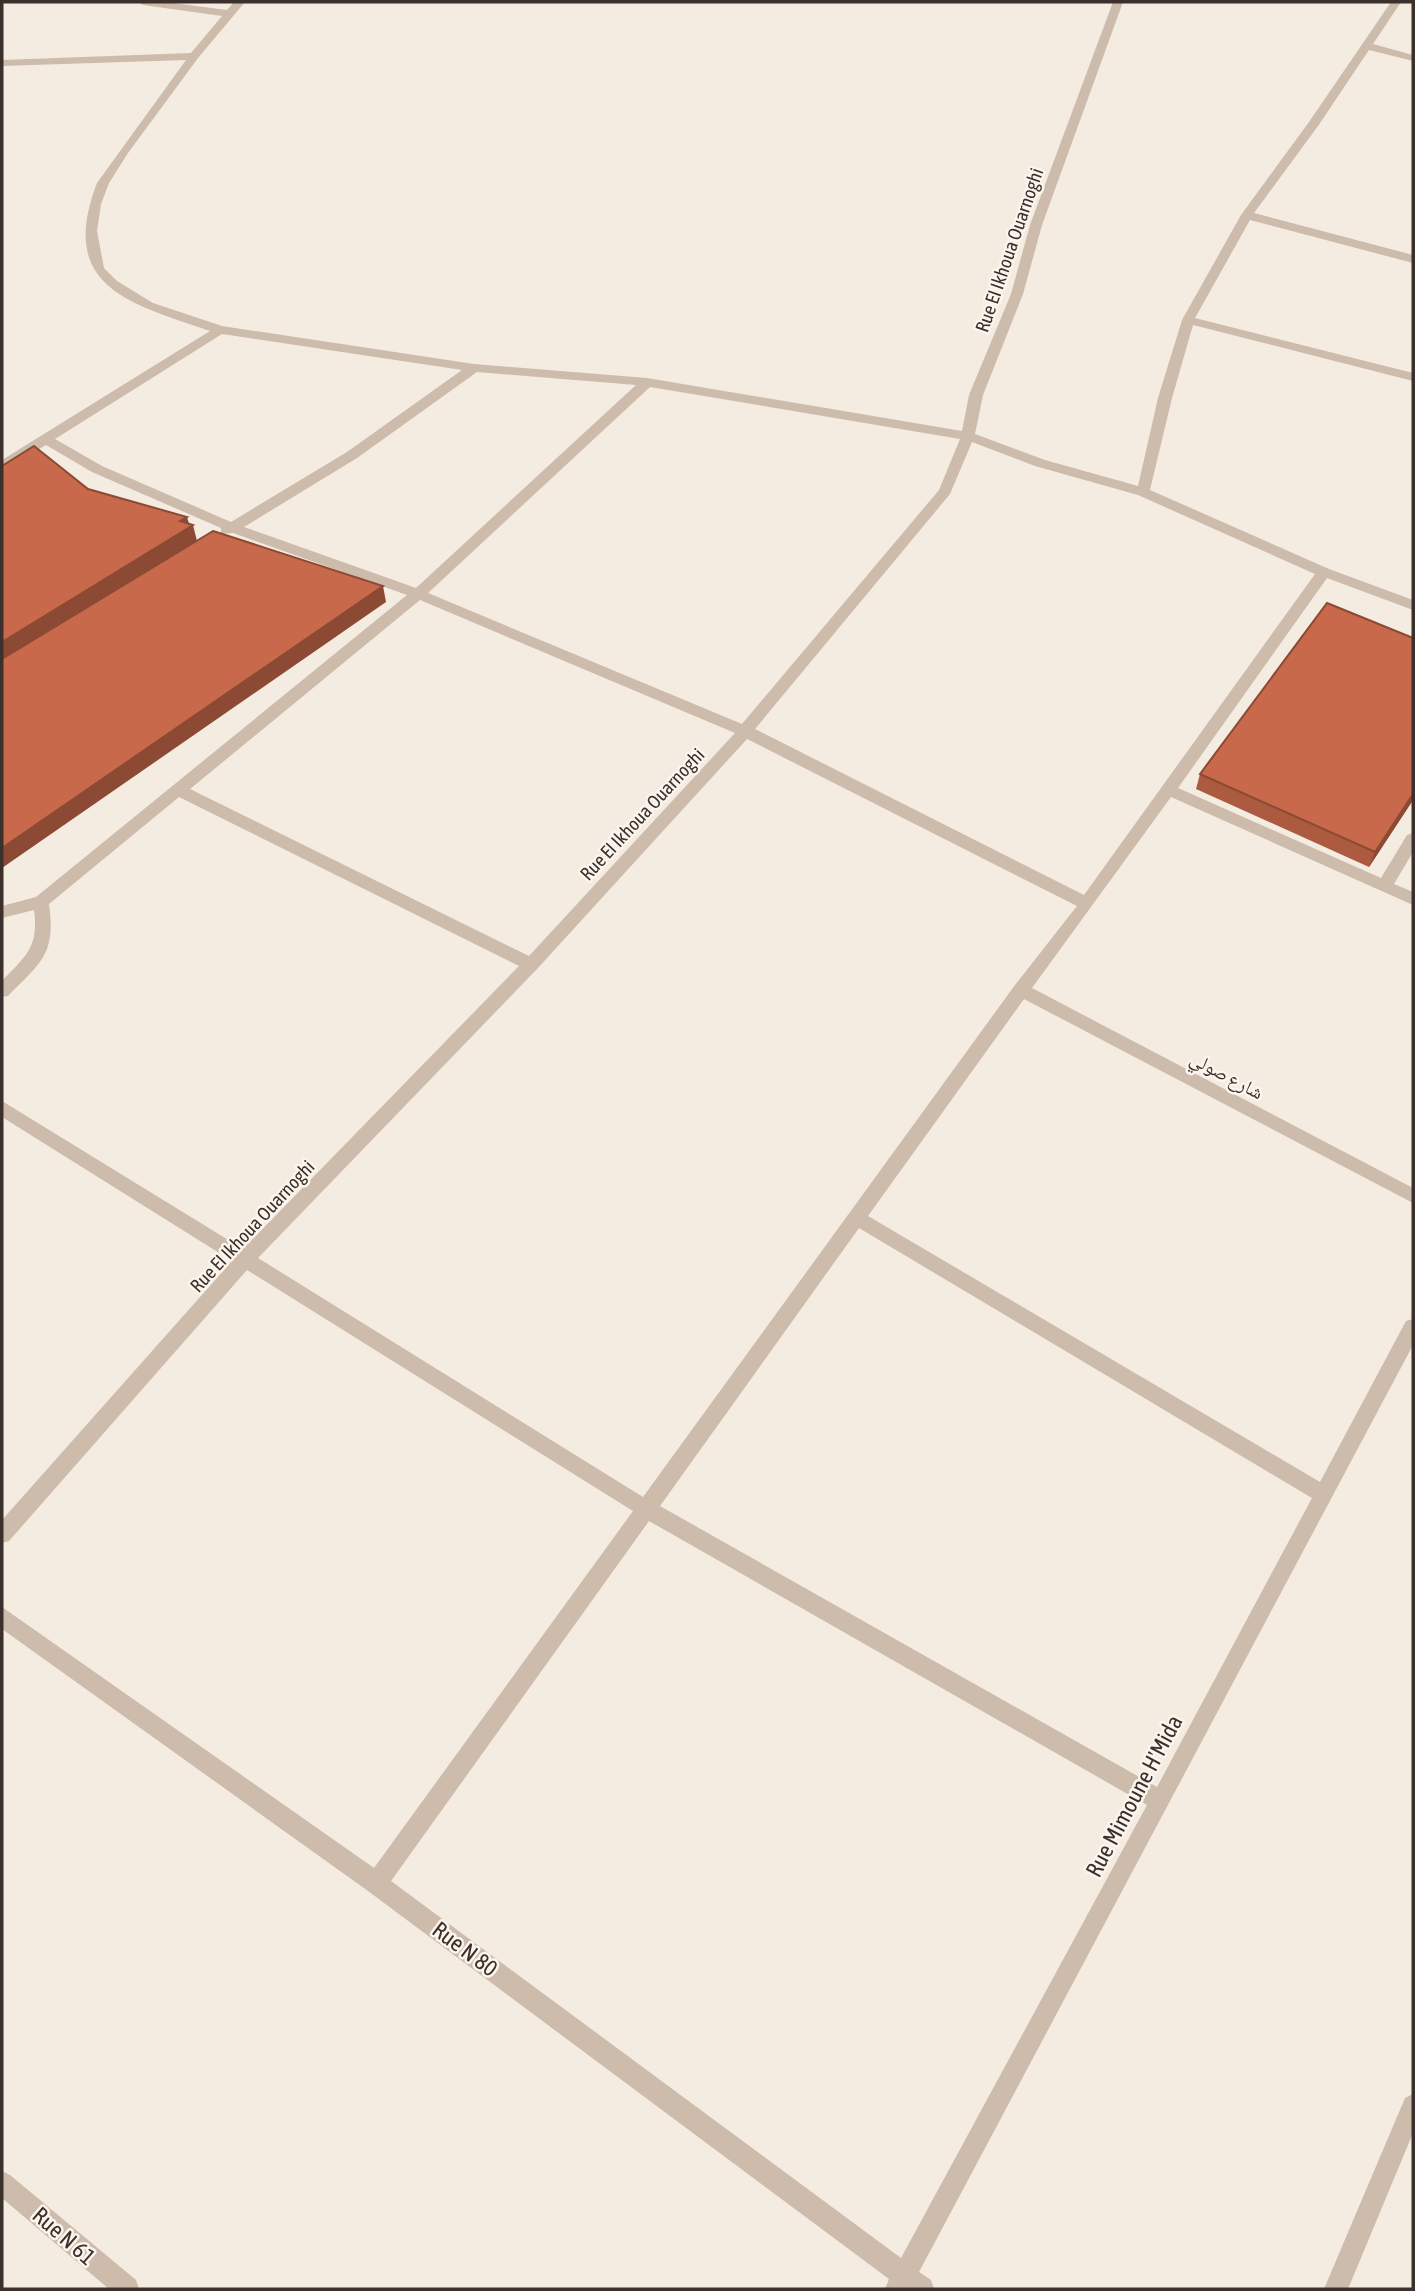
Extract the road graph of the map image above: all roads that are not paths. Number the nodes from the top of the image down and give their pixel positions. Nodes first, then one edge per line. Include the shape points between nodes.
1 (143, 2) edge
2 (240, 2) edge
3 (1118, 2) edge
4 (1396, 2) edge
5 (229, 14) junction
6 (1366, 46) junction
7 (194, 56) junction
8 (1413, 58) edge
9 (2, 63) edge
10 (1247, 215) junction
11 (1413, 259) edge
12 (1188, 320) junction
13 (220, 330) junction
14 (474, 368) junction
15 (1413, 377) edge
16 (647, 382) junction
17 (968, 436) junction
18 (46, 439) junction
19 (2, 466) edge
20 (1143, 492) junction
21 (231, 527) junction
22 (208, 542) edge
23 (1324, 572) junction
24 (418, 594) junction
25 (1413, 605) edge
26 (745, 731) junction
27 (178, 790) junction
28 (1169, 790) junction
29 (1413, 839) edge
30 (1385, 886) junction
31 (1413, 899) edge
32 (41, 902) junction
33 (1087, 904) junction
34 (2, 912) edge
35 (531, 964) junction
36 (1021, 990) junction
37 (2, 991) edge
38 (2, 1108) edge
39 (1413, 1196) edge
40 (857, 1218) junction
41 (244, 1260) junction
42 (1413, 1326) edge
43 (1324, 1494) junction
44 (646, 1509) junction
45 (2, 1534) edge
46 (2, 1617) edge
47 (1161, 1801) junction
48 (376, 1883) junction
49 (1413, 2106) edge
50 (2, 2183) edge
51 (908, 2285) edge
52 (127, 2289) edge
53 (1336, 2289) edge

1 - 5 street
2 - 5 street
3 - 17 street, Rue EI Ikhoua Ouarnoghi via 1036,225 1017,295 976,395
4 - 6 street
5 - 7 street
6 - 8 street
6 - 10 street
7 - 9 street
7 - 13 street via 103,183 95,204 92,248 98,269 127,293 149,306
10 - 11 street
10 - 12 street
12 - 15 street
12 - 20 street
13 - 14 street
13 - 18 street
14 - 16 street
14 - 21 street via 352,454
16 - 17 street
16 - 24 street
17 - 20 street via 1040,463
17 - 26 street, Rue EI Ikhoua Ouarnoghi via 945,491
18 - 19 street
18 - 21 street via 97,469
20 - 23 street
21 - 22 street
21 - 24 street
23 - 25 street
23 - 28 street
24 - 26 street
24 - 27 street
26 - 33 street
26 - 35 street, Rue EI Ikhoua Ouarnoghi
27 - 32 street
27 - 35 street
28 - 30 street
28 - 33 street
29 - 30 street
30 - 31 street
32 - 34 street
32 - 37 street via 45,931 36,957
33 - 36 street
35 - 41 street, Rue EI Ikhoua Ouarnoghi
36 - 39 street, شارع صولي
36 - 40 street
38 - 41 street
40 - 43 street
40 - 44 street
41 - 44 street
41 - 45 street, Rue EI Ikhoua Ouarnoghi
42 - 43 street, Rue Mimoune H'Mida
43 - 47 street, Rue Mimoune H'Mida
44 - 47 street
44 - 48 street
46 - 48 street, Rue N 80
47 - 51 street, Rue Mimoune H'Mida
48 - 51 street, Rue N 80
49 - 53 street
50 - 52 street, Rue N 61

